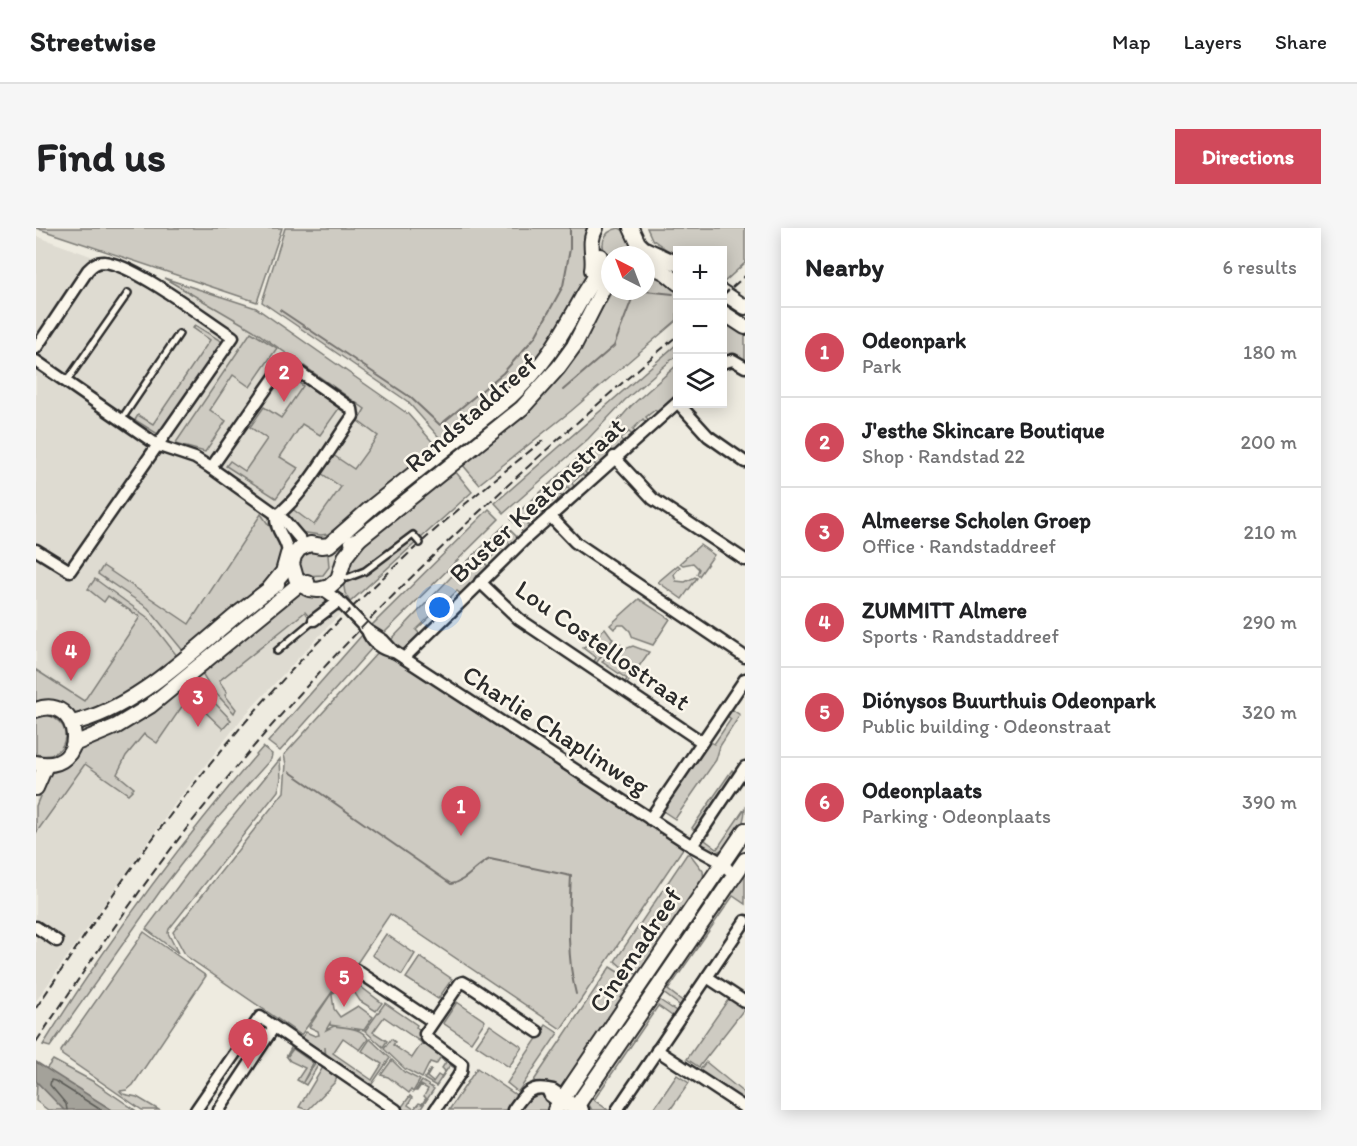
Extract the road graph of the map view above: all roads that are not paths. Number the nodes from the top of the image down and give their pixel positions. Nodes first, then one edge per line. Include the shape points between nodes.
1 (631, 228) edge
2 (598, 229) edge
3 (642, 243) edge
4 (601, 260) edge
5 (673, 260) edge
6 (655, 268) edge
7 (655, 273) edge
8 (673, 279) edge
9 (673, 281) edge
10 (601, 289) edge
11 (128, 293) dead end
12 (727, 295) edge
13 (601, 298) edge
14 (745, 307) edge
15 (593, 311) junction
16 (727, 315) edge
17 (745, 327) edge
18 (179, 334) dead end
19 (36, 348) edge
20 (36, 362) edge
21 (727, 362) edge
22 (745, 367) edge
23 (66, 382) junction
24 (673, 406) edge
25 (683, 408) edge
26 (121, 420) junction
27 (159, 446) junction
28 (614, 457) junction
29 (745, 462) edge
30 (211, 468) junction
31 (276, 516) junction
32 (550, 516) junction
33 (326, 543) junction
34 (420, 543) dead end
35 (36, 549) edge
36 (293, 554) junction
37 (745, 560) edge
38 (338, 571) junction
39 (480, 582) junction
40 (303, 585) junction
41 (322, 590) junction
42 (339, 601) junction
43 (314, 620) joint
44 (277, 651) dead end
45 (397, 654) junction
46 (745, 657) edge
47 (745, 679) edge
48 (36, 710) edge
49 (72, 723) junction
50 (702, 742) junction
51 (74, 744) junction
52 (41, 764) edge
53 (745, 767) edge
54 (36, 788) edge
55 (650, 819) junction
56 (745, 830) edge
57 (692, 846) junction
58 (745, 860) edge
59 (720, 867) junction
60 (734, 876) junction
61 (745, 921) edge
62 (36, 927) edge
63 (57, 941) dead end
64 (356, 970) dead end
65 (707, 977) junction
66 (745, 1002) edge
67 (432, 1021) junction
68 (274, 1027) junction
69 (538, 1032) dead end
70 (657, 1050) junction
71 (569, 1107) edge
72 (745, 1108) edge
73 (196, 1110) edge
74 (219, 1110) edge
75 (396, 1110) edge
76 (435, 1110) edge
77 (513, 1110) edge
78 (616, 1110) edge

1 - 3 main road via 638,243
2 - 4 main road, Randstaddreef
3 - 5 main road
4 - 33 main road, Randstaddreef via 561,338 537,370 510,397
6 - 8 main road
7 - 9 main road
10 - 15 main road, Randstaddreef
11 - 23 lane
12 - 14 main road
13 - 15 main road
15 - 38 main road, Randstaddreef via 574,346 539,391 359,539
16 - 17 main road
18 - 26 lane
19 - 27 street via 88,270 95,263 105,262 137,274 233,338
20 - 23 street
21 - 22 street via 734,360
23 - 26 street
24 - 28 street, Buster Keatonstraat
25 - 29 street via 708,436
26 - 27 street
27 - 30 street
27 - 35 street via 70,571
28 - 32 street, Buster Keatonstraat
28 - 37 street via 653,499
30 - 31 street
30 - 31 street via 285,362 352,409 353,416 308,480 288,508
31 - 36 street via 276,528
31 - 36 street via 284,520
32 - 39 street, Buster Keatonstraat
32 - 46 street via 578,544
33 - 36 main road via 311,538
33 - 38 main road via 334,551
34 - 38 lane via 413,535 365,571 347,578
36 - 40 main road
36 - 49 main road via 270,588 184,658 123,704
38 - 40 main road via 322,583
38 - 41 main road
38 - 42 street
39 - 45 street, Buster Keatonstraat
39 - 50 street, Lou Costellostraat via 519,620
40 - 41 main road
40 - 51 main road via 150,706 117,726
41 - 42 street, Charlie Chaplinweg
42 - 43 street
42 - 45 street, Charlie Chaplinweg
43 - 44 lane
45 - 55 street, Charlie Chaplinweg
47 - 50 street
48 - 49 main road via 51,708
49 - 51 main road
50 - 55 street
51 - 52 main road via 61,761
52 - 54 main road
53 - 57 street
55 - 57 street, Charlie Chaplinweg
56 - 59 main road, Cinemadreef
57 - 59 street, Charlie Chaplinweg
58 - 60 main road, Cinemadreef
59 - 60 street, Charlie Chaplinweg
59 - 71 main road, Cinemadreef via 642,983
60 - 71 main road, Cinemadreef via 655,992
61 - 65 street
62 - 63 street
64 - 67 street
65 - 66 street
65 - 70 street
67 - 69 street via 463,982
67 - 76 street via 424,1036 462,1064 461,1072
68 - 73 street via 260,1017
68 - 74 street
68 - 75 street
70 - 72 street
70 - 78 street
71 - 77 street via 540,1087 528,1090

